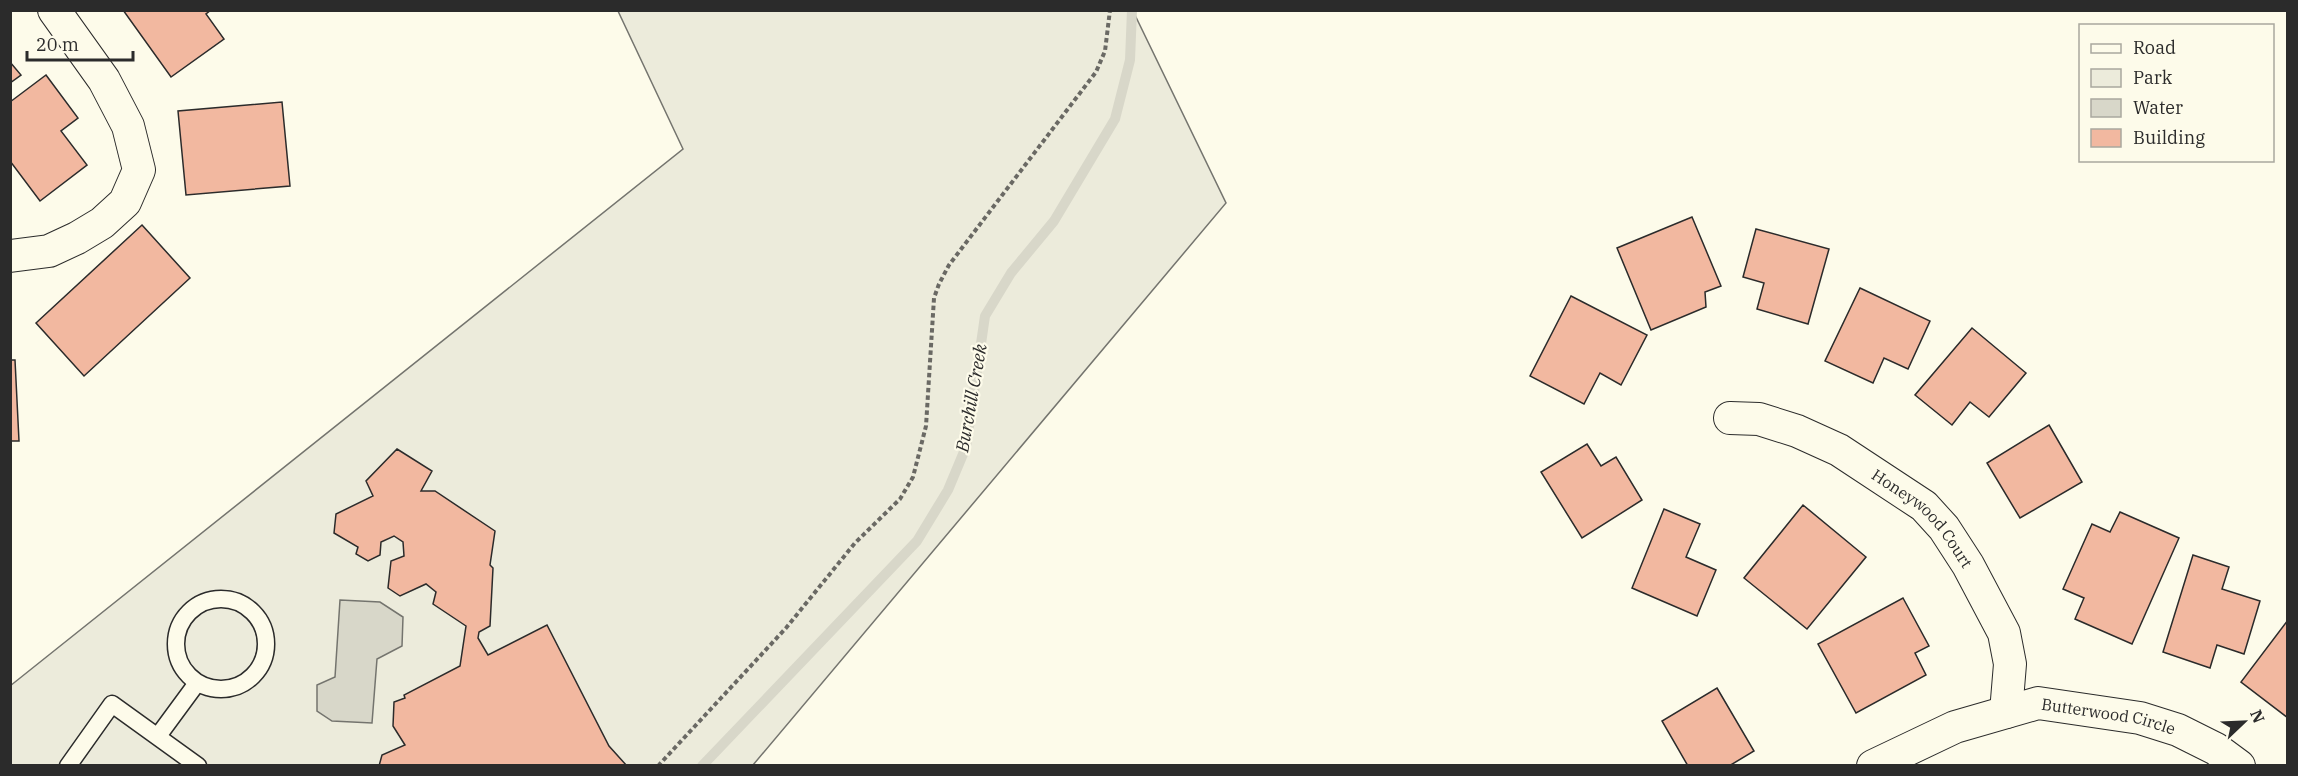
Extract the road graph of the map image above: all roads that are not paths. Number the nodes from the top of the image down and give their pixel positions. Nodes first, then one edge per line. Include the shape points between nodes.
1 (54, 10) edge
2 (10, 256) edge
3 (1730, 418) dead end
4 (197, 682) junction
5 (2006, 712) junction
6 (158, 736) junction
7 (68, 765) edge
8 (198, 765) edge
9 (1873, 765) edge
10 (2239, 765) edge

1 - 2 street via 104,80 128,126 140,170 125,202 102,223 49,251
3 - 5 street, Honeywood Court via 1759,419 1797,430 1839,450 1924,506 1968,565 2004,633 2010,664
4 - 4 lane via 213,689 231,688 247,681 260,668 266,651 265,633 257,617 244,605 228,599 210,599 194,607 182,620 176,654 184,670
4 - 6 lane
5 - 9 street, Butterwood Circle via 1955,727
5 - 10 street, Butterwood Circle via 2038,703 2140,718 2178,730
6 - 7 lane via 112,704
6 - 8 lane

